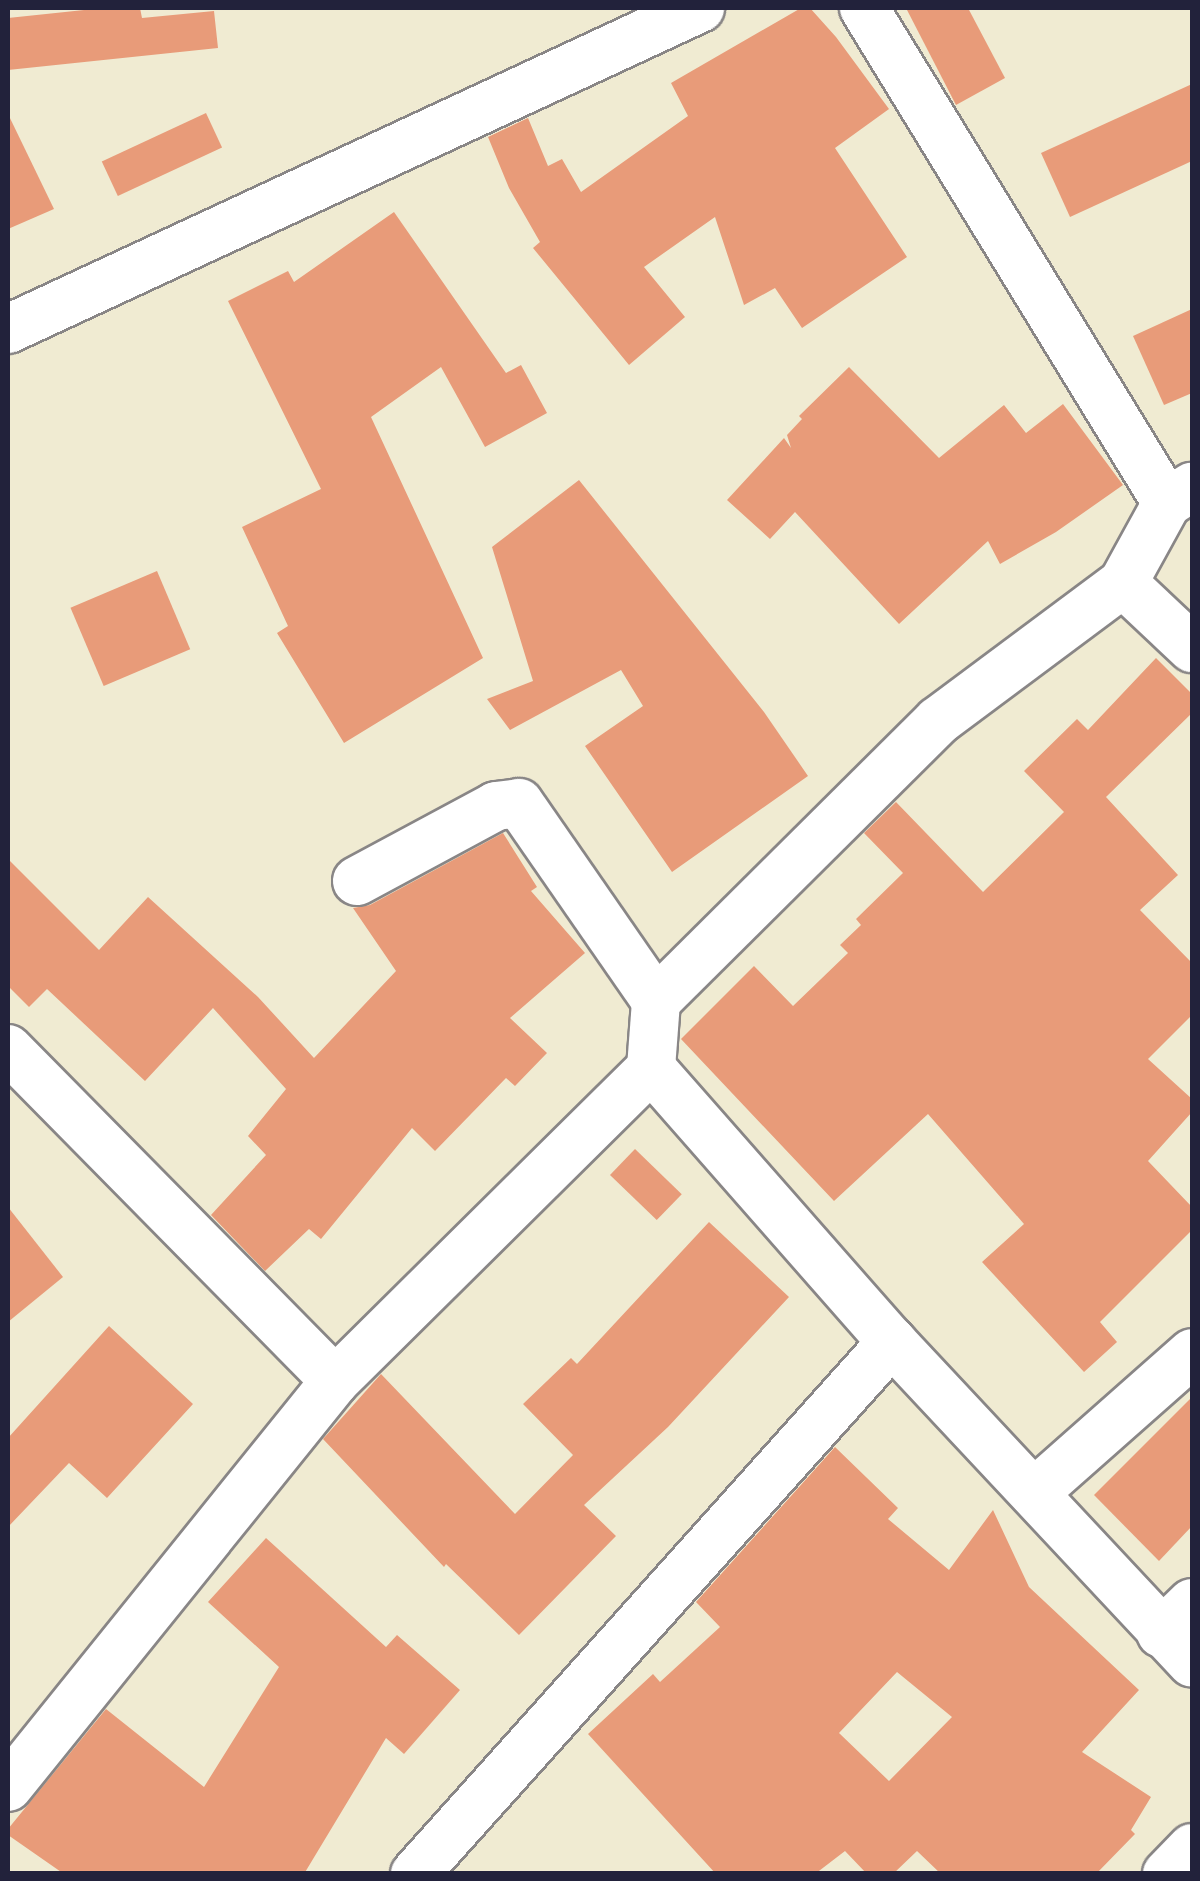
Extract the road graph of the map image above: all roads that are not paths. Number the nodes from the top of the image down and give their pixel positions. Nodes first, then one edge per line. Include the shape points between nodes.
1 (700, 8) edge
2 (864, 8) edge
3 (8, 329) edge
4 (1180, 495) edge
5 (1122, 582) junction
6 (1192, 648) edge
7 (356, 881) dead end
8 (656, 1001) junction
9 (8, 1049) edge
10 (652, 1068) junction
11 (892, 1342) junction
12 (1192, 1353) edge
13 (335, 1381) junction
14 (1034, 1493) junction
15 (1182, 1633) edge
16 (8, 1786) edge
17 (1192, 1848) edge
18 (416, 1874) edge
19 (1167, 1874) edge

1 - 3 street
2 - 4 street
4 - 5 street
5 - 6 street
5 - 8 street via 938,720
7 - 8 street via 496,806 520,803
8 - 10 street
9 - 13 street
10 - 11 street
10 - 13 street
11 - 14 street
11 - 18 street
12 - 14 street
13 - 16 street
14 - 15 street
17 - 19 street

